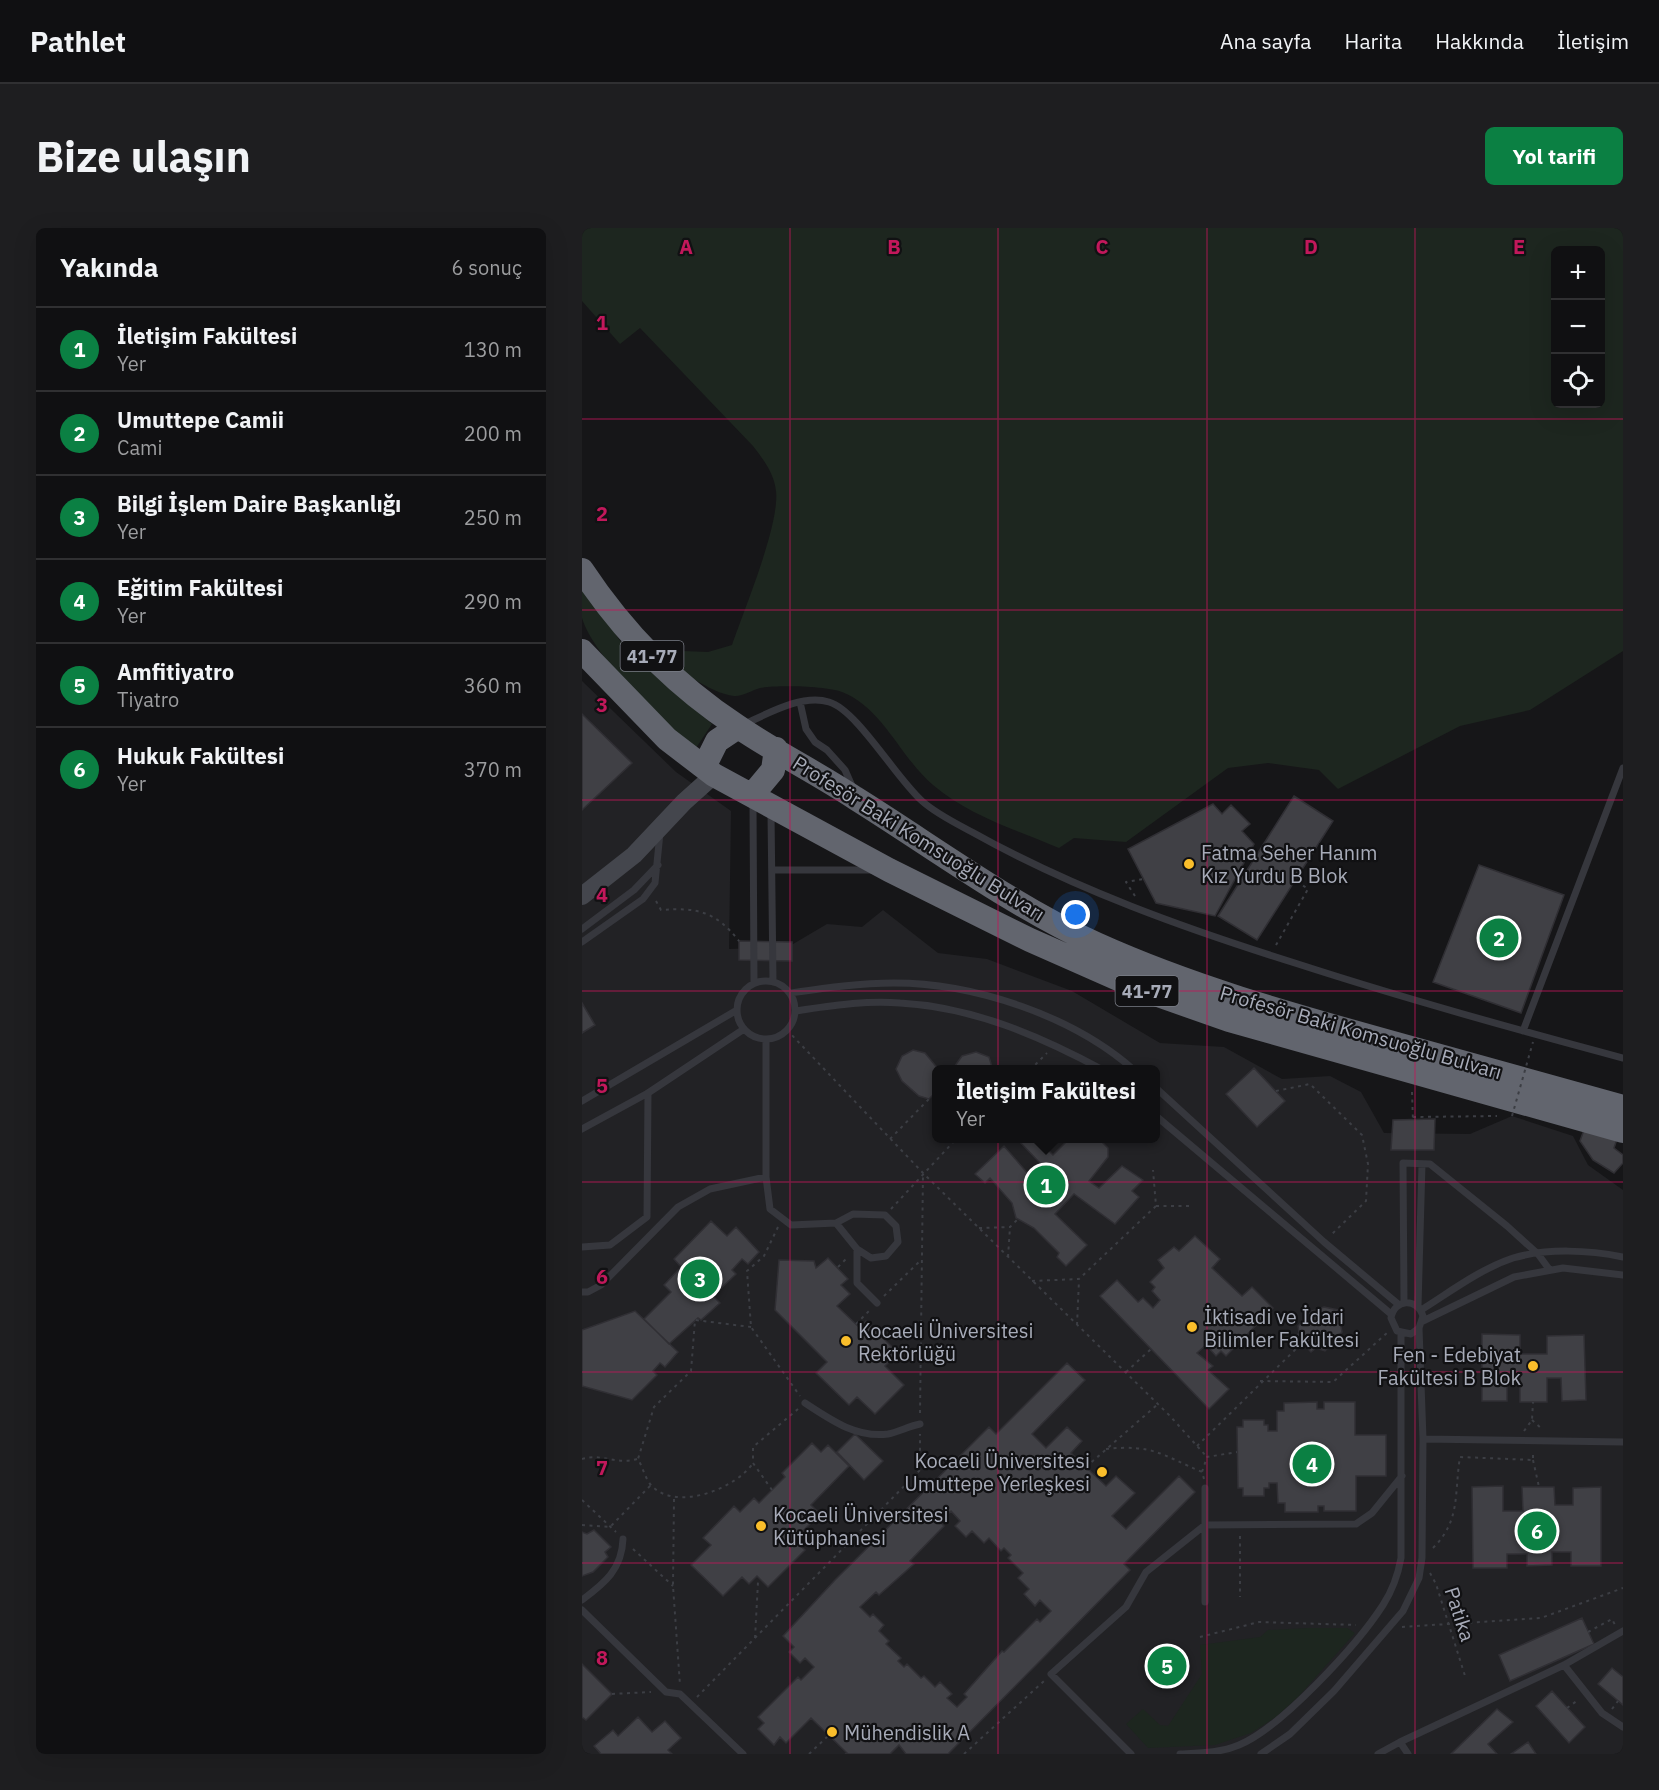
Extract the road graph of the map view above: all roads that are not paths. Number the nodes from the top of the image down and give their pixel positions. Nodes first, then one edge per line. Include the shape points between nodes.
1 (582, 570) edge
2 (582, 651) edge
3 (800, 702) junction
4 (738, 727) junction
5 (776, 749) junction
6 (1623, 768) edge
7 (709, 771) junction
8 (762, 799) junction
9 (858, 799) junction
10 (660, 827) junction
11 (658, 864) junction
12 (772, 870) junction
13 (889, 870) junction
14 (582, 896) edge
15 (582, 929) edge
16 (582, 942) edge
17 (773, 981) junction
18 (754, 982) junction
19 (790, 993) junction
20 (737, 1010) junction
21 (795, 1011) junction
22 (744, 1029) junction
23 (1523, 1031) junction
24 (766, 1039) junction
25 (1623, 1058) edge
26 (1094, 1065) edge
27 (1128, 1065) edge
28 (648, 1093) junction
29 (1160, 1093) edge
30 (582, 1101) edge
31 (1623, 1107) edge
32 (1160, 1120) edge
33 (582, 1129) edge
34 (1623, 1131) edge
35 (1422, 1164) junction
36 (766, 1177) junction
37 (836, 1223) junction
38 (582, 1247) edge
39 (857, 1249) junction
40 (1538, 1254) junction
41 (1623, 1257) edge
42 (1549, 1269) junction
43 (1623, 1275) edge
44 (582, 1292) edge
45 (877, 1303) road end
46 (1401, 1303) junction
47 (1420, 1308) junction
48 (1391, 1314) junction
49 (1421, 1325) junction
50 (1401, 1333) junction
51 (805, 1403) road end
52 (920, 1424) road end
53 (1423, 1439) junction
54 (1623, 1442) edge
55 (1402, 1476) junction
56 (1205, 1488) road end
57 (1205, 1525) junction
58 (623, 1539) dead end
59 (582, 1600) edge
60 (1205, 1602) dead end
61 (582, 1610) edge
62 (1621, 1632) edge
63 (1564, 1665) junction
64 (1623, 1727) edge
65 (1400, 1742) junction
66 (743, 1754) edge
67 (1131, 1754) edge
68 (1180, 1754) edge
69 (1261, 1754) edge
70 (1378, 1754) edge
71 (1408, 1754) edge

1 - 4 highway, Profesör Baki Komsuoğlu Bulvarı / 41-77 via 605,605 653,658
2 - 7 highway, Profesör Baki Komsuoğlu Bulvarı / 41-77 via 667,739
3 - 4 lane
3 - 9 lane via 806,729 845,770
3 - 23 lane via 829,702 851,715 923,803 1020,857 1145,911 1270,956
4 - 5 highway, Profesör Baki Komsuoğlu Bulvarı / 41-77
4 - 7 highway via 717,741
5 - 8 highway
5 - 9 highway, Profesör Baki Komsuoğlu Bulvarı / 41-77
6 - 23 lane
7 - 8 highway, Profesör Baki Komsuoğlu Bulvarı / 41-77
7 - 10 main road
8 - 12 lane
8 - 13 highway, Profesör Baki Komsuoğlu Bulvarı / 41-77
8 - 18 lane
9 - 31 highway, Profesör Baki Komsuoğlu Bulvarı / 41-77 via 1029,909 1124,955 1297,1017
10 - 11 lane
10 - 14 main road via 634,855
11 - 15 lane via 634,890
11 - 16 lane via 655,883 643,899
12 - 13 lane
12 - 17 lane
13 - 34 highway, Profesör Baki Komsuoğlu Bulvarı / 41-77 via 1030,940 1141,989 1229,1020
17 - 18 lane
17 - 19 lane
18 - 20 lane via 742,993
19 - 21 lane
19 - 27 lane via 840,985 897,983 972,992 1050,1017 1113,1051
20 - 22 lane
20 - 30 lane
21 - 24 lane via 787,1030
21 - 26 lane via 843,1004 900,1003 968,1013 1055,1044
22 - 24 lane
22 - 28 lane
23 - 25 lane
24 - 36 lane
28 - 33 lane
28 - 38 lane via 647,1217 610,1245
29 - 46 lane via 1324,1242
32 - 48 lane
35 - 40 lane via 1430,1164
35 - 46 lane via 1403,1163
35 - 47 lane
36 - 37 lane via 770,1209 791,1225
36 - 44 lane via 710,1189 678,1207 601,1285
37 - 39 lane
37 - 39 lane via 853,1214 885,1215 896,1226 898,1242 886,1256 871,1258
39 - 45 lane via 857,1283
40 - 41 lane via 1604,1253
40 - 42 lane
40 - 47 lane via 1514,1258
42 - 43 lane
42 - 49 lane via 1514,1277
46 - 47 lane
46 - 48 lane
47 - 49 lane
48 - 50 lane via 1394,1327
49 - 50 lane via 1411,1334
49 - 53 lane
50 - 55 lane
51 - 52 lane via 839,1425 871,1435
53 - 54 lane
53 - 69 lane via 1422,1560 1411,1597 1334,1691 1290,1734
55 - 57 lane via 1372,1513 1356,1524
55 - 68 lane via 1399,1573 1384,1605 1297,1704 1255,1737 1224,1751
56 - 57 lane
57 - 60 lane
57 - 67 lane via 1146,1572 1126,1607 1051,1674
58 - 59 lane via 622,1556 615,1572
61 - 66 lane via 666,1692 680,1694
62 - 63 lane
63 - 64 lane via 1602,1713
63 - 65 lane
65 - 70 lane
65 - 71 lane

